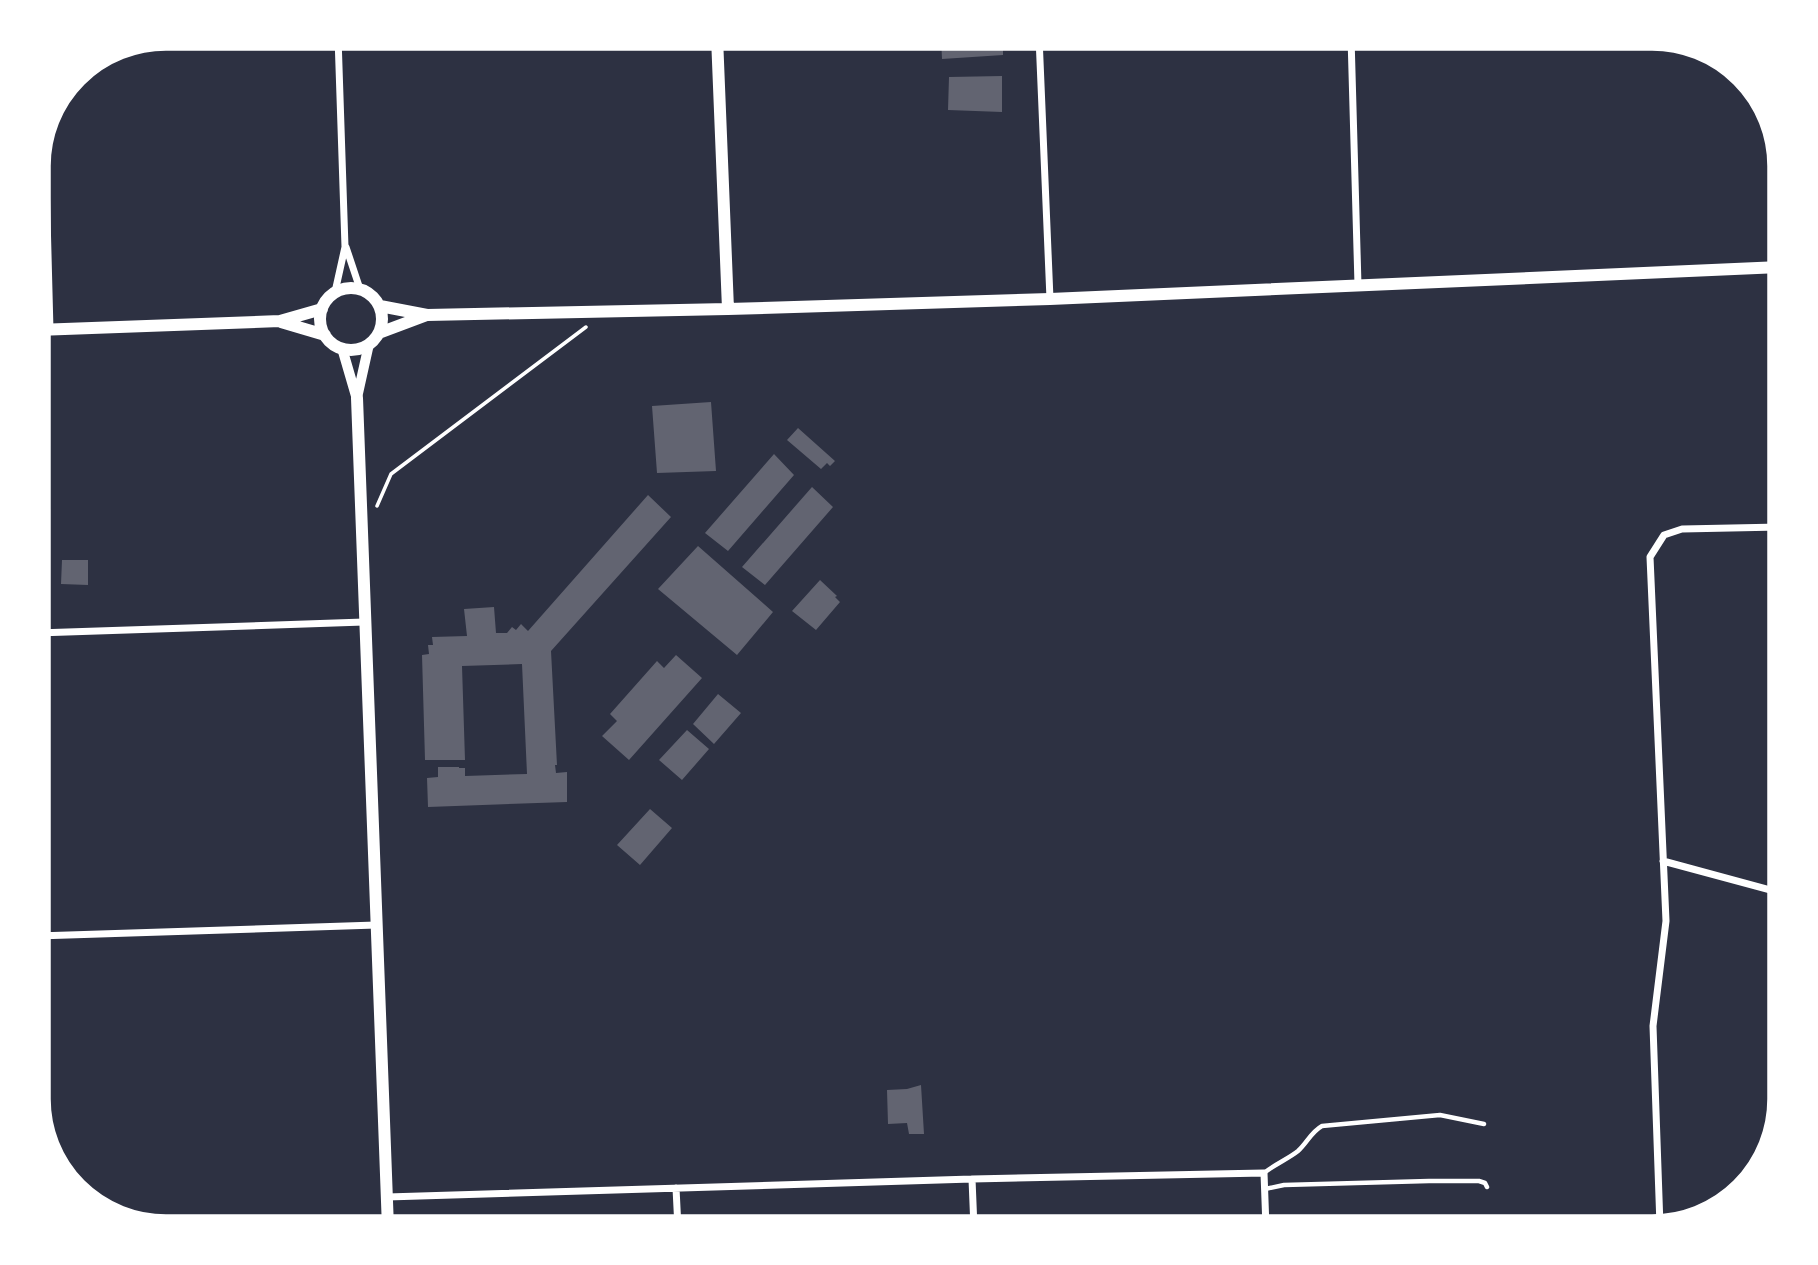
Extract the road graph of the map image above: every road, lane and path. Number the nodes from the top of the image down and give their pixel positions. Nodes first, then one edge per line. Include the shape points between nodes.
1 (338, 49) edge
2 (717, 49) edge
3 (1040, 49) edge
4 (1351, 49) edge
5 (345, 247) junction
6 (1769, 268) edge
7 (1358, 285) junction
8 (360, 289) junction
9 (335, 292) junction
10 (1050, 299) junction
11 (380, 306) junction
12 (321, 309) junction
13 (728, 309) junction
14 (606, 311) junction
15 (427, 315) junction
16 (280, 321) junction
17 (49, 330) edge
18 (379, 333) junction
19 (324, 335) junction
20 (369, 344) junction
21 (342, 348) junction
22 (357, 398) junction
23 (372, 516) dead end
24 (1769, 527) edge
25 (364, 622) junction
26 (49, 633) edge
27 (1663, 861) junction
28 (1769, 890) edge
29 (376, 925) junction
30 (49, 936) edge
31 (1484, 1124) dead end
32 (1264, 1173) junction
33 (972, 1179) junction
34 (1486, 1187) dead end
35 (676, 1188) junction
36 (1265, 1189) junction
37 (387, 1198) junction
38 (388, 1216) edge
39 (677, 1216) edge
40 (974, 1216) edge
41 (1266, 1216) edge
42 (1660, 1216) edge

1 - 5 street
2 - 13 main road
3 - 10 street
4 - 7 street
5 - 8 street
5 - 9 street
6 - 7 main road
7 - 10 main road
8 - 9 main road
8 - 11 main road
9 - 12 main road
10 - 13 main road
11 - 15 main road
11 - 18 main road
12 - 16 main road
12 - 19 main road
13 - 14 main road
14 - 15 main road
14 - 23 path via 391,474
15 - 18 main road
16 - 17 main road
16 - 19 main road
18 - 20 main road
19 - 21 main road
20 - 21 main road
20 - 22 street
21 - 22 street
22 - 25 main road
24 - 27 street via 1682,529 1664,535 1650,557
25 - 26 street
25 - 29 main road
27 - 28 street
27 - 42 street via 1666,921 1654,1027
29 - 30 street
29 - 37 main road
31 - 32 lane via 1440,1115 1322,1126 1299,1150
32 - 33 street
32 - 36 street
33 - 35 street
33 - 40 street
34 - 36 lane via 1479,1181 1429,1181
35 - 37 street
35 - 39 street
36 - 41 street
37 - 38 main road

